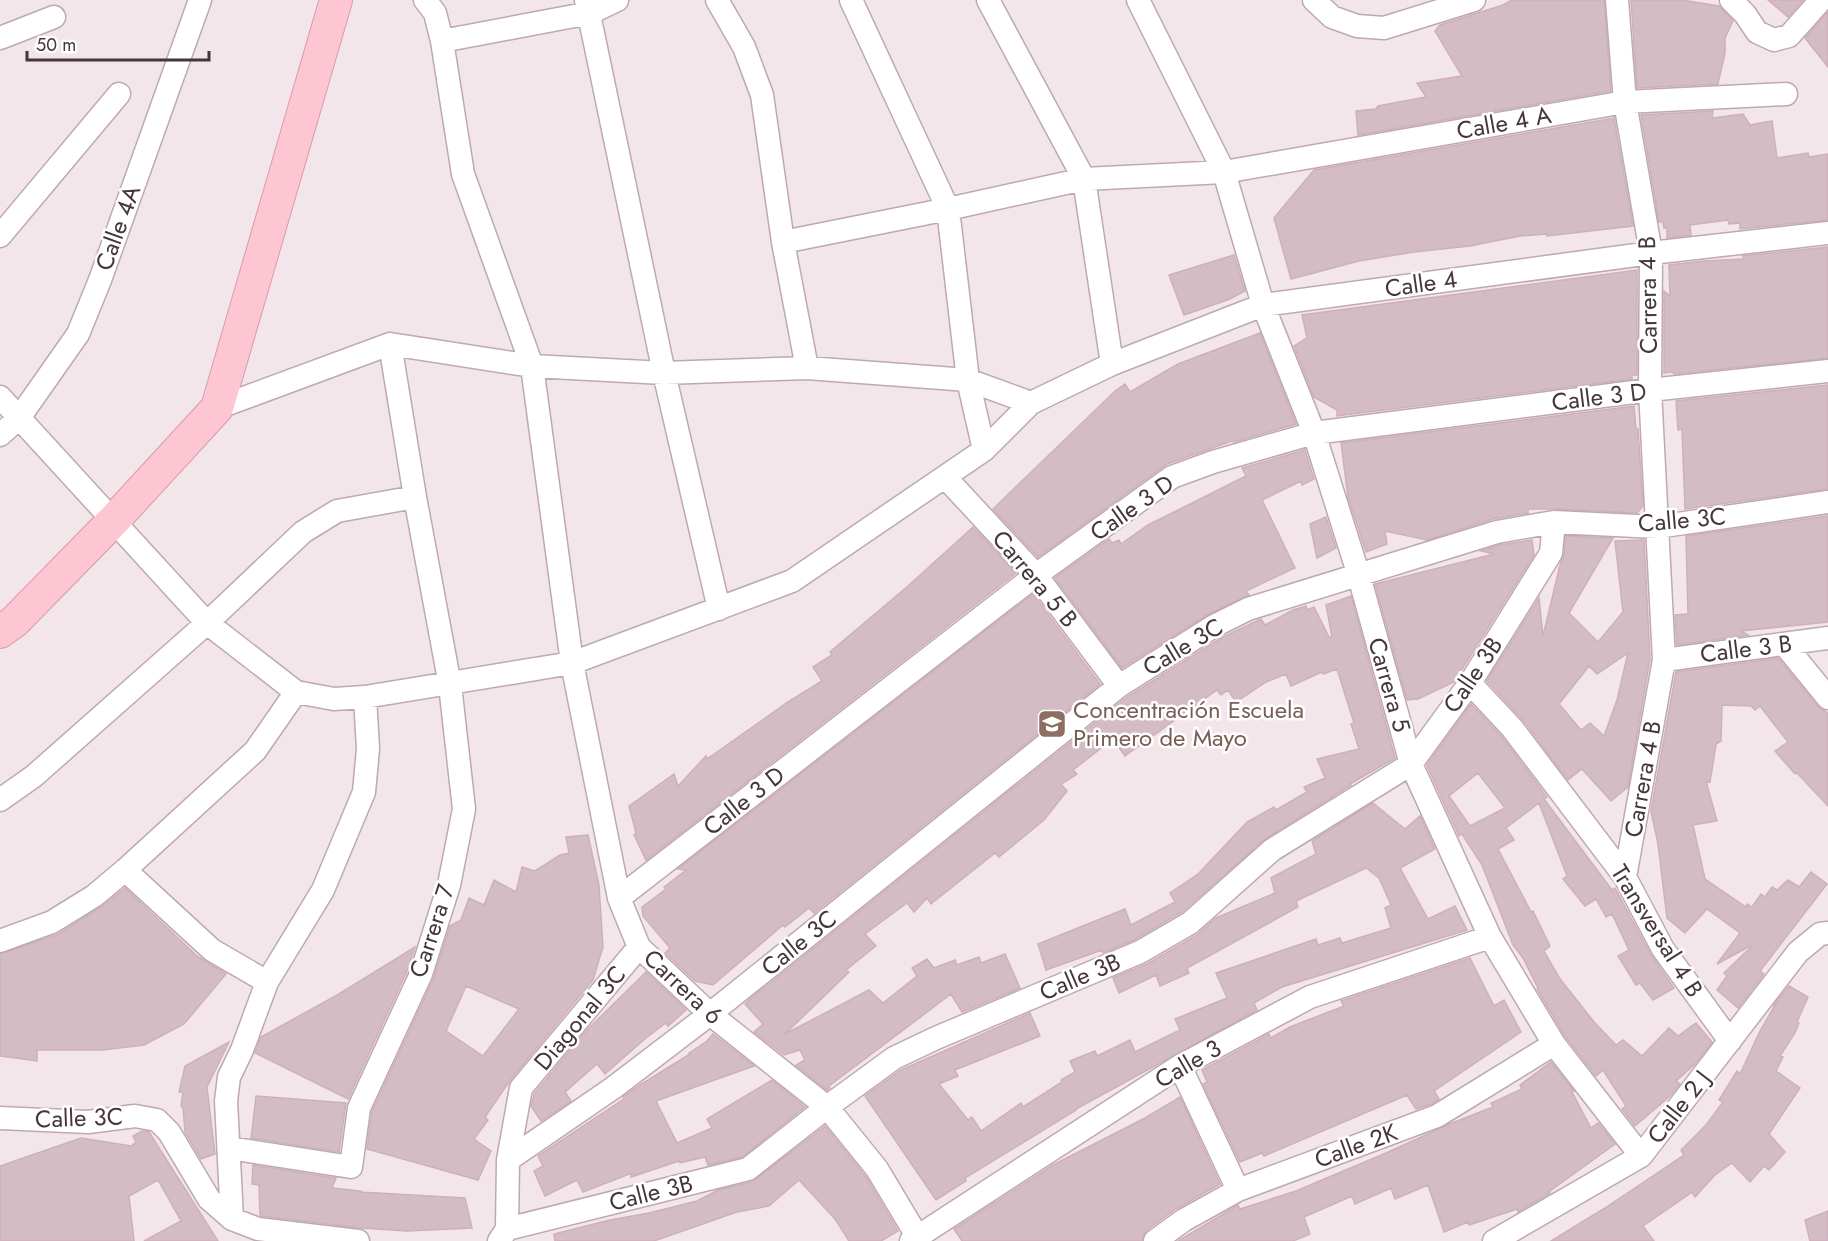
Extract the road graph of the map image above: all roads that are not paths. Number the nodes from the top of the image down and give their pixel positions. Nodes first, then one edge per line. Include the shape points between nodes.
1 (200, 0) edge
2 (336, 0) edge
3 (425, 0) edge
4 (617, 0) edge
5 (717, 0) edge
6 (852, 0) edge
7 (988, 0) edge
8 (1138, 0) edge
9 (1314, 0) edge
10 (1474, 0) edge
11 (1617, 0) edge
12 (1731, 0) edge
13 (1821, 0) edge
14 (588, 6) edge
15 (54, 17) dead end
16 (0, 38) edge
17 (442, 41) junction
18 (119, 94) dead end
19 (1786, 94) dead end
20 (1624, 102) junction
21 (1224, 172) junction
22 (1084, 179) junction
23 (948, 209) junction
24 (1828, 233) edge
25 (0, 236) edge
26 (783, 242) junction
27 (1651, 253) junction
28 (1263, 305) junction
29 (390, 344) junction
30 (1112, 364) junction
31 (532, 366) junction
32 (807, 368) junction
33 (1828, 371) edge
34 (664, 373) junction
35 (968, 380) junction
36 (1650, 390) junction
37 (0, 397) edge
38 (1031, 403) junction
39 (217, 408) junction
40 (19, 418) junction
41 (1314, 433) junction
42 (0, 435) edge
43 (984, 450) junction
44 (945, 477) junction
45 (415, 497) junction
46 (1828, 502) edge
47 (114, 520) junction
48 (1554, 522) junction
49 (1657, 527) junction
50 (1036, 575) junction
51 (1359, 576) junction
52 (718, 609) junction
53 (207, 623) junction
54 (0, 632) edge
55 (1828, 638) edge
56 (1784, 644) junction
57 (1664, 660) junction
58 (573, 663) junction
59 (1470, 683) junction
60 (450, 684) junction
61 (1119, 686) junction
62 (296, 692) junction
63 (365, 697) junction
64 (1828, 698) edge
65 (1411, 764) junction
66 (0, 800) edge
67 (125, 870) junction
68 (1625, 877) junction
69 (619, 898) junction
70 (1828, 933) edge
71 (1490, 937) junction
72 (0, 941) edge
73 (639, 948) junction
74 (267, 982) junction
75 (710, 1014) junction
76 (1730, 1041) junction
77 (1554, 1044) junction
78 (1180, 1065) junction
79 (827, 1107) junction
80 (0, 1118) edge
81 (229, 1148) junction
82 (1641, 1156) junction
83 (508, 1160) junction
84 (1238, 1190) junction
85 (232, 1219) junction
86 (503, 1235) edge
87 (916, 1239) edge
88 (358, 1241) edge
89 (1155, 1241) edge
90 (1494, 1241) edge

1 - 40 street, Calle 4A via 78,334
2 - 39 street
3 - 17 street, Carrera 6 via 435,13
4 - 14 street
5 - 26 street via 744,47 762,95
6 - 23 street
7 - 22 street
8 - 21 street, Carrera 5
9 - 10 street via 1332,17 1358,26 1384,28
11 - 20 street, Carrera 4 B
12 - 13 street via 1757,32 1774,40 1789,36
14 - 17 street
14 - 34 street
15 - 16 street
17 - 31 street, Carrera 6 via 463,174
18 - 25 street
19 - 20 street, Calle 4 A
20 - 21 street, Calle 4 A
20 - 27 street, Carrera 4 B
21 - 22 street, Calle 4 A
21 - 28 street, Carrera 5
22 - 23 street, Calle 4 A
22 - 30 street
23 - 26 street, Calle 4 A
23 - 35 street
24 - 27 street, Calle 4
26 - 32 street
27 - 28 street, Calle 4
27 - 36 street, Carrera 4 B
28 - 30 street, Calle 4
28 - 41 street, Carrera 5
29 - 31 street
29 - 39 street
29 - 45 street, Carrera 7
30 - 38 street, Calle 4
31 - 34 street
31 - 58 street, Carrera 6
32 - 34 street
32 - 35 street
33 - 36 street, Calle 3 D
34 - 52 street
35 - 38 street
35 - 43 street
36 - 41 street, Calle 3 D
36 - 49 street, Carrera 4 B
37 - 40 street
38 - 43 street, Calle 4
39 - 47 street
40 - 42 street, Calle 4A
40 - 47 street
41 - 50 street, Calle 3 D via 1172,477
41 - 51 street, Carrera 5
43 - 44 street, Calle 4
44 - 50 street, Carrera 5 B
44 - 52 street, Calle 4 via 792,581
45 - 53 street via 337,511 303,532
45 - 60 street, Carrera 7
46 - 49 street, Calle 3C
47 - 53 street
47 - 54 street
48 - 49 street, Calle 3C
48 - 51 street, Calle 3C via 1497,532
48 - 59 street, Calle 3B via 1551,553
49 - 57 street, Carrera 4 B
50 - 61 street, Carrera 5 B
50 - 69 street, Calle 3 D
51 - 61 street, Calle 3C via 1248,609
51 - 65 street, Carrera 5
52 - 58 street, Calle 4
53 - 62 street
53 - 66 street via 34,776
55 - 56 street, Calle 3 B
56 - 57 street, Calle 3 B
56 - 64 street
57 - 68 street, Carrera 4 B
58 - 60 street, Calle 4
58 - 69 street, Carrera 6
59 - 65 street, Calle 3B
59 - 68 street, Transversal 4 B via 1512,728
60 - 63 street, Calle 4
60 - 81 street, Carrera 7 via 464,809 448,885 421,974 359,1108 351,1167
61 - 75 street, Calle 3C
62 - 63 street, Calle 4 via 333,699
62 - 67 street via 255,751
63 - 74 street via 368,749 364,792 322,890
65 - 71 street, Carrera 5
65 - 79 street, Calle 3B via 1272,850 1190,923 1140,952 894,1058
67 - 72 street via 94,896 52,922
67 - 74 street via 212,950
68 - 76 street, Transversal 4 B via 1663,949
69 - 73 street, Carrera 6
70 - 76 street, Calle 2 J via 1820,934 1798,952
71 - 77 street, Carrera 5
71 - 78 street, Calle 3 via 1310,997
73 - 75 street, Carrera 6
73 - 83 street, Diagonal 3C via 521,1088
74 - 81 street via 229,1077
75 - 79 street, Carrera 6
75 - 83 street, Calle 3C via 613,1088
76 - 82 street, Calle 2 J
77 - 82 street, Carrera 5
77 - 84 street, Calle 2K via 1437,1116
78 - 84 street
78 - 87 street, Calle 3
79 - 86 street, Calle 3B via 748,1169
79 - 87 street, Carrera 6 via 877,1169
80 - 85 street, Calle 3C via 88,1122 135,1116 157,1120 170,1132 209,1199
81 - 85 street
82 - 90 street, Calle 2 J
83 - 86 street
84 - 89 street, Calle 2K
85 - 88 street via 258,1229

